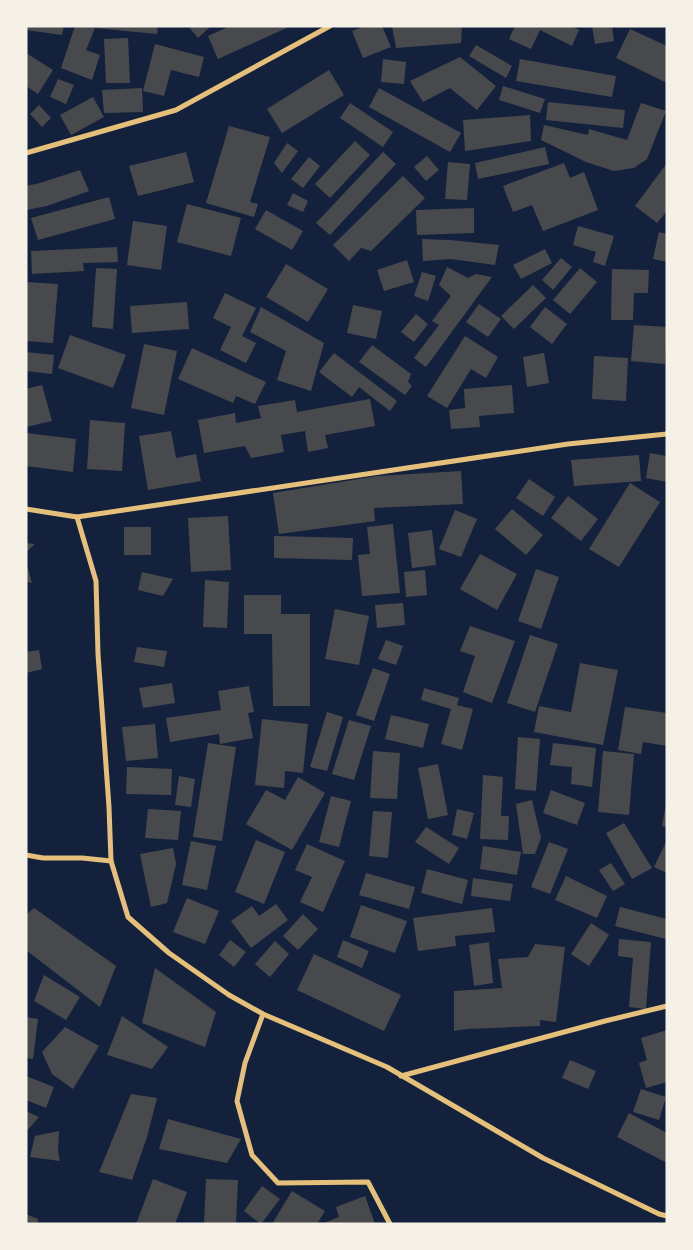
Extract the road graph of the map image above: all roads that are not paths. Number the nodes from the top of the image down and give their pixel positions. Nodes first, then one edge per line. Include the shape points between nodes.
1 (330, 26) edge
2 (26, 153) edge
3 (667, 434) edge
4 (26, 509) edge
5 (77, 516) junction
6 (26, 855) edge
7 (111, 861) junction
8 (667, 1006) edge
9 (263, 1014) junction
10 (401, 1076) junction
11 (667, 1216) edge
12 (390, 1224) edge

1 - 2 street via 176,110
3 - 5 street via 558,445
4 - 5 street
5 - 7 street via 96,580
6 - 7 street
7 - 9 street via 128,917 169,953 229,995
8 - 10 street
9 - 10 street
9 - 12 street via 245,1063 237,1101 252,1155 278,1183 368,1182
10 - 11 street via 543,1158

